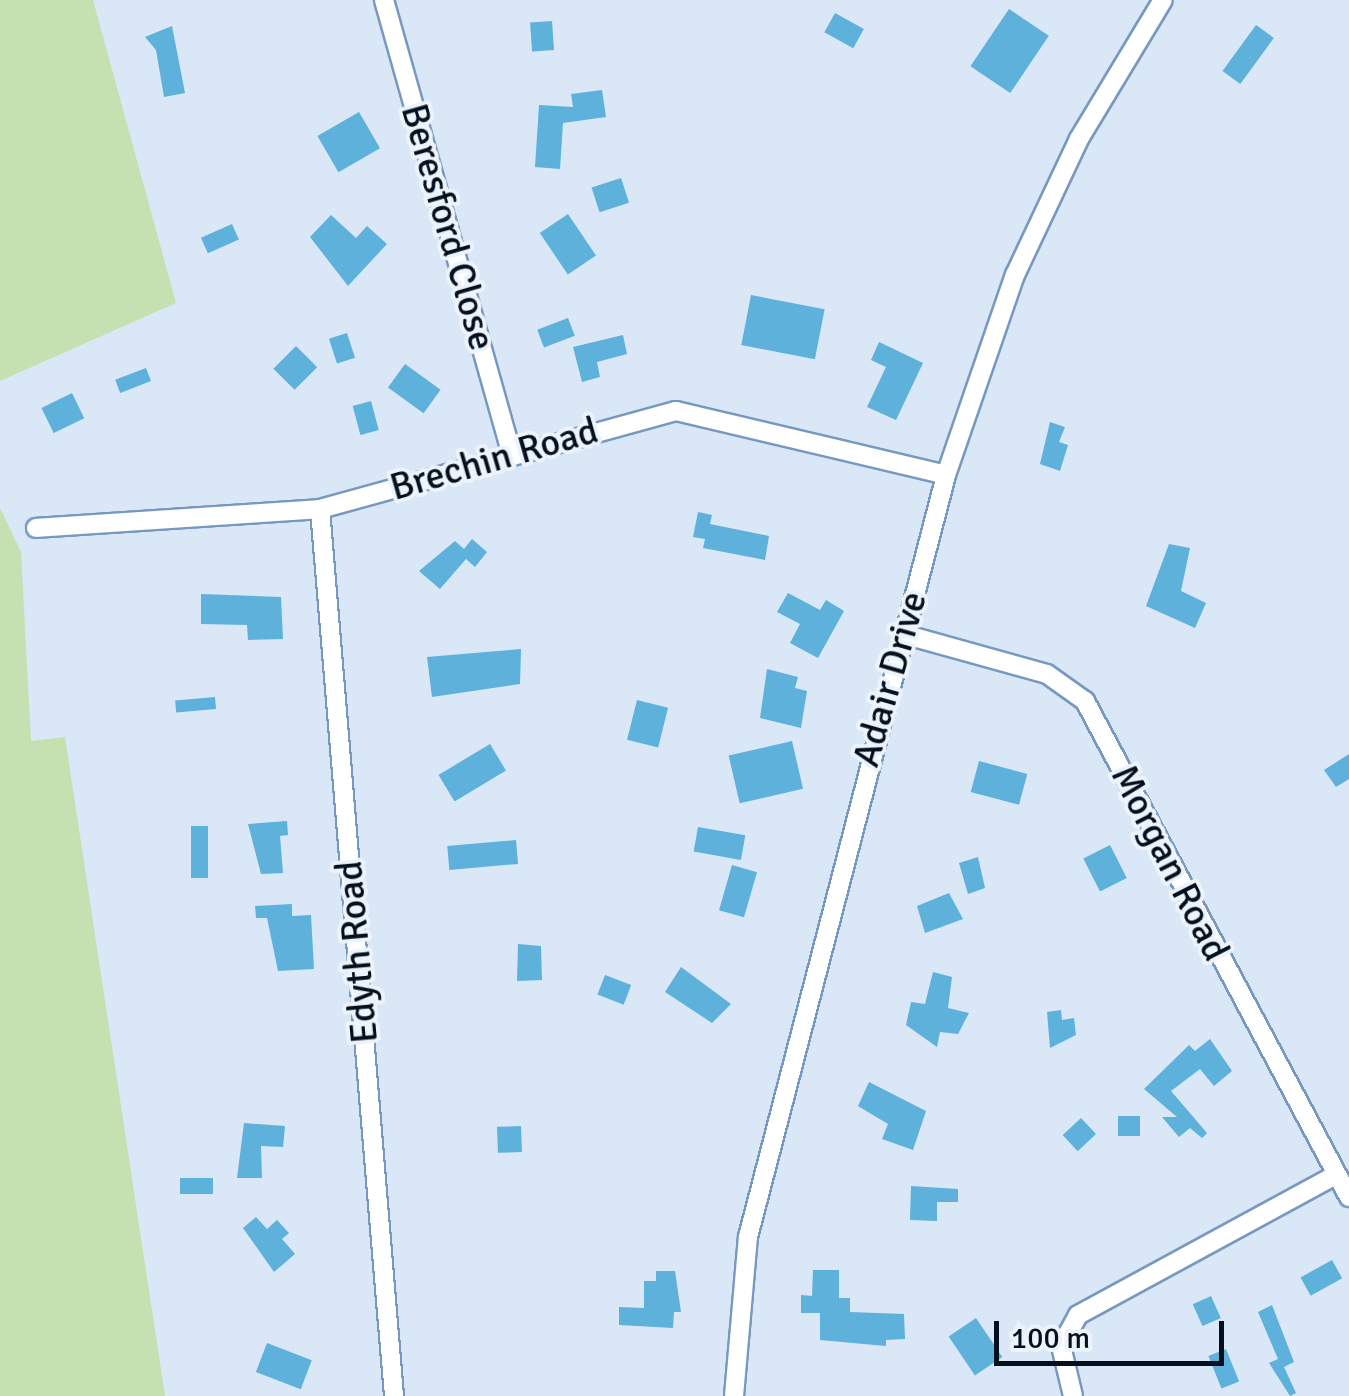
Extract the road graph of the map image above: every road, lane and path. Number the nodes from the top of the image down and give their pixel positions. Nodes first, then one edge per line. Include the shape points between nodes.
1 (384, 0) edge
2 (1163, 0) edge
3 (512, 454) junction
4 (946, 475) junction
5 (320, 509) junction
6 (36, 528) dead end
7 (903, 634) junction
8 (1336, 1174) junction
9 (1349, 1197) edge
10 (394, 1396) edge
11 (734, 1396) edge
12 (1073, 1396) edge

1 - 3 street, Beresford Close
2 - 4 street, Adair Drive via 1079,139 1015,275
3 - 4 street, Brechin Road via 676,412
3 - 5 street, Brechin Road
4 - 7 street, Adair Drive
5 - 6 street, Brechin Road
5 - 10 street, Edyth Road
7 - 8 street, Morgan Road via 1047,674 1085,702
7 - 11 street, Adair Drive via 748,1237
8 - 9 street, Morgan Road
8 - 12 street via 1078,1315 1062,1346

